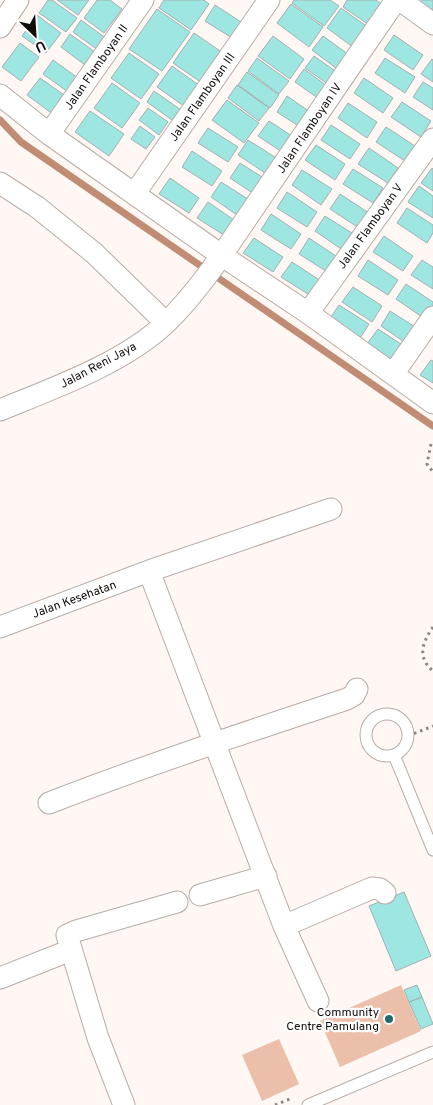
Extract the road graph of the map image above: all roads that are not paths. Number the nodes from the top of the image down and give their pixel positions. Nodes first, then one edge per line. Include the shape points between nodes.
1 (18, 0) edge
2 (143, 0) edge
3 (269, 0) edge
4 (398, 0) edge
5 (433, 24) edge
6 (0, 27) edge
7 (0, 95) edge
8 (49, 134) junction
9 (433, 139) edge
10 (0, 183) edge
11 (135, 193) junction
12 (221, 255) junction
13 (308, 312) junction
14 (433, 317) edge
15 (166, 323) junction
16 (393, 374) junction
17 (433, 403) edge
18 (0, 410) edge
19 (331, 509) dead end
20 (149, 571) junction
21 (0, 627) edge
22 (357, 689) dead end
23 (215, 743) junction
24 (394, 755) junction
25 (49, 803) dead end
26 (433, 850) edge
27 (266, 876) junction
28 (385, 893) dead end
29 (200, 895) dead end
30 (177, 902) dead end
31 (284, 926) junction
32 (71, 950) junction
33 (0, 978) edge
34 (318, 1001) dead end
35 (433, 1052) edge
36 (124, 1105) edge
37 (308, 1105) edge

1 - 6 street
2 - 8 street, Jalan Flamboyan II
3 - 11 street, Jalan Flamboyan III
4 - 5 street
4 - 12 street, Jalan Flamboyan IV
7 - 8 street
8 - 11 street
9 - 13 street, Jalan Flamboyan V
10 - 15 street via 37,207 94,253
11 - 12 street
12 - 13 street
12 - 15 street, Jalan Reni Jaya via 204,280
13 - 16 street
14 - 16 street
15 - 18 street, Jalan Reni Jaya via 113,360
16 - 17 street
19 - 20 street, Jalan Kesehatan
20 - 21 street, Jalan Kesehatan
20 - 23 street
22 - 23 street via 348,699
23 - 25 street
23 - 27 street
24 - 24 lane via 406,744 407,728 403,721 388,714 373,720 366,734 372,750 386,756
24 - 26 lane
27 - 29 street
27 - 31 street
28 - 31 street via 380,888 372,888
30 - 32 street via 68,934
31 - 34 street
32 - 33 street
32 - 36 street via 98,1038
35 - 37 lane

